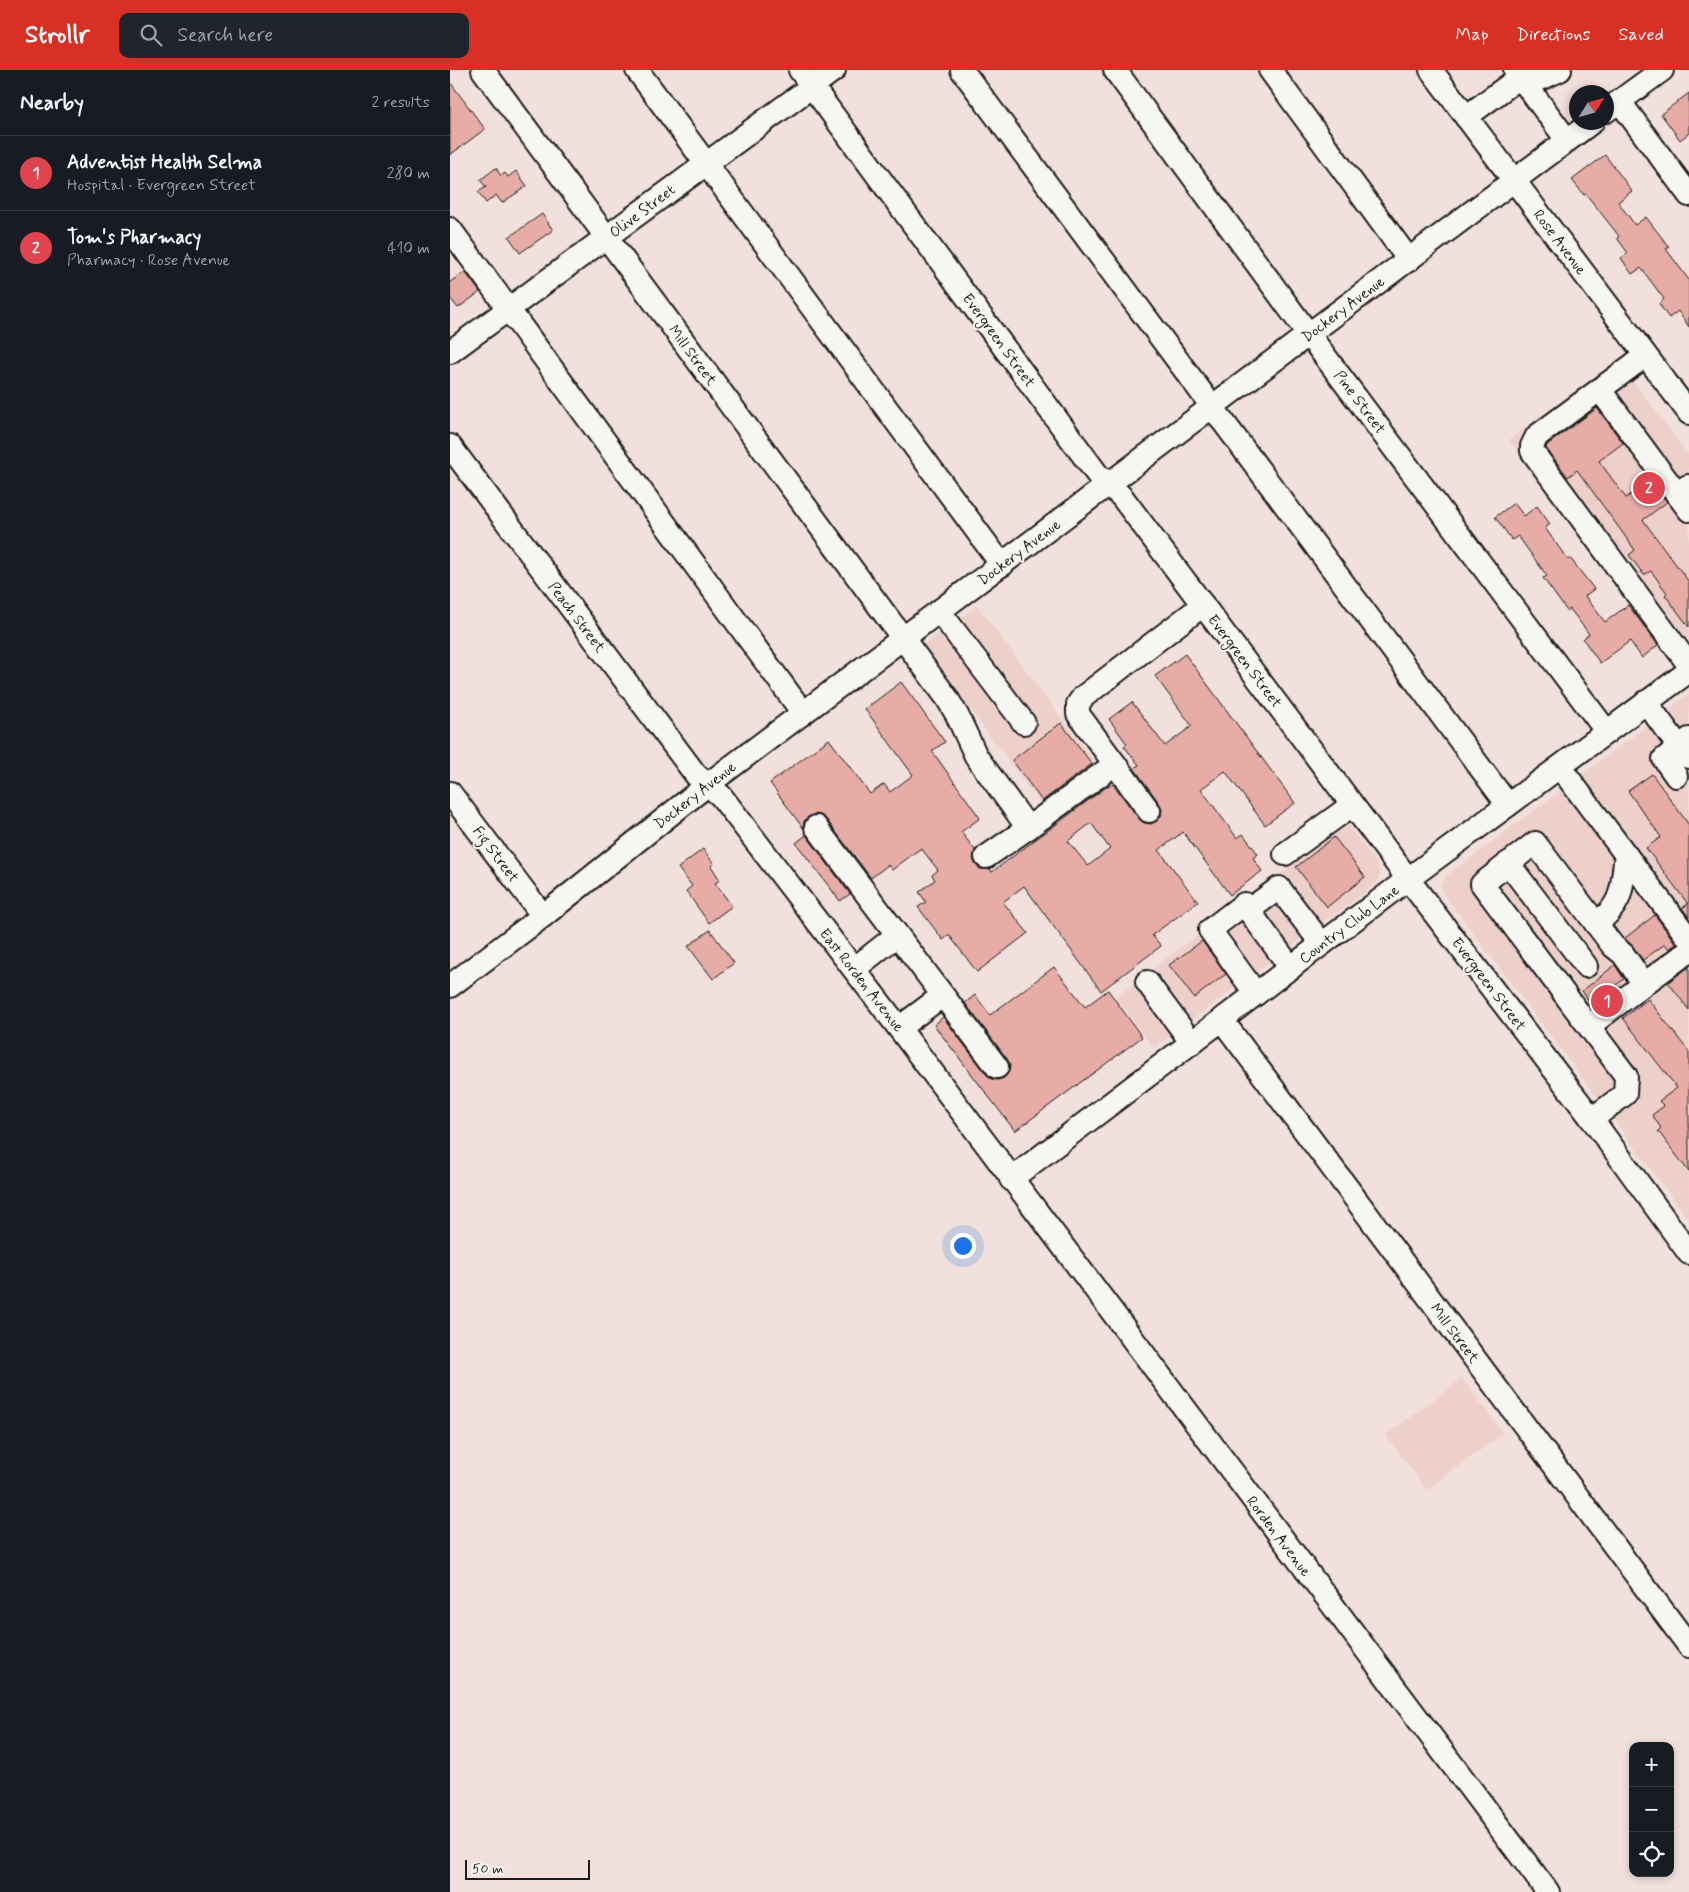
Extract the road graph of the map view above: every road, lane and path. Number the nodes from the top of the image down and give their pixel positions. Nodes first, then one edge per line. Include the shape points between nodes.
1 (483, 70) edge
2 (637, 70) edge
3 (834, 70) edge
4 (962, 70) edge
5 (1115, 70) edge
6 (1270, 70) edge
7 (1432, 70) edge
8 (1560, 70) edge
9 (1662, 70) edge
10 (1522, 75) edge
11 (806, 78) edge
12 (1614, 106) edge
13 (1614, 108) edge
14 (1466, 117) junction
15 (1581, 130) edge
16 (1567, 140) junction
17 (706, 164) junction
18 (1514, 181) junction
19 (1689, 196) edge
20 (450, 229) edge
21 (606, 237) junction
22 (1409, 260) junction
23 (508, 308) junction
24 (1309, 335) junction
25 (450, 352) edge
26 (1645, 356) junction
27 (1600, 390) junction
28 (1211, 408) junction
29 (1689, 413) edge
30 (450, 446) edge
31 (1109, 485) junction
32 (1685, 496) edge
33 (1002, 564) junction
34 (1203, 605) junction
35 (940, 612) junction
36 (904, 639) junction
37 (1689, 665) edge
38 (1689, 670) edge
39 (1646, 702) junction
40 (803, 713) junction
41 (1024, 723) dead end
42 (1607, 732) junction
43 (1686, 748) edge
44 (1115, 764) junction
45 (1560, 767) junction
46 (1676, 776) dead end
47 (707, 785) junction
48 (450, 792) edge
49 (1352, 805) junction
50 (1508, 805) junction
51 (1149, 811) dead end
52 (816, 827) dead end
53 (1028, 828) junction
54 (1284, 854) dead end
55 (1626, 855) junction
56 (986, 857) dead end
57 (1508, 863) junction
58 (1408, 879) junction
59 (1249, 910) junction
60 (542, 916) junction
61 (1596, 924) junction
62 (897, 935) junction
63 (1689, 940) edge
64 (1322, 944) junction
65 (1612, 946) junction
66 (1689, 951) edge
67 (1586, 966) junction
68 (1291, 968) junction
69 (854, 969) junction
70 (1147, 982) dead end
71 (1644, 984) junction
72 (450, 986) edge
73 (1559, 986) junction
74 (1256, 994) junction
75 (942, 996) junction
76 (1222, 1020) junction
77 (1589, 1026) junction
78 (899, 1028) junction
79 (1192, 1043) junction
80 (997, 1067) dead end
81 (1592, 1118) junction
82 (1012, 1179) junction
83 (1689, 1253) edge
84 (1689, 1646) edge
85 (1548, 1892) edge

1 - 21 street, Mill Street
2 - 17 street
3 - 11 street, Olive Street
4 - 28 street
5 - 24 street, Pine Street
6 - 22 street
7 - 14 street, Rose Avenue
8 - 10 street
9 - 12 street
10 - 14 street
10 - 16 street
11 - 17 street, Olive Street
11 - 31 street, Evergreen Street via 1097,474
13 - 19 street
14 - 18 street, Rose Avenue
15 - 16 street, Dockery Avenue
16 - 18 street, Dockery Avenue
17 - 21 street, Olive Street
17 - 33 street
18 - 22 street, Dockery Avenue
18 - 26 street, Rose Avenue
20 - 23 street
21 - 23 street, Olive Street
21 - 36 street, Mill Street
22 - 24 street, Dockery Avenue
23 - 25 street, Olive Street
23 - 40 street
24 - 28 street, Dockery Avenue
24 - 42 street, Pine Street
26 - 27 street
26 - 29 street, Rose Avenue
27 - 32 street
27 - 37 street via 1537,436 1532,451
28 - 31 street, Dockery Avenue
28 - 50 street
30 - 47 street, Peach Street via 696,775
31 - 33 street, Dockery Avenue
31 - 34 street, Evergreen Street via 1122,497
33 - 35 street, Dockery Avenue
34 - 44 street via 1080,700 1078,714
34 - 49 street, Evergreen Street
35 - 36 street, Dockery Avenue
35 - 41 street
36 - 40 street, Dockery Avenue
36 - 53 street, Mill Street via 957,714 976,756
38 - 39 street, Country Club Lane
39 - 42 street, Country Club Lane
39 - 43 street
40 - 47 street, Dockery Avenue
42 - 45 street, Country Club Lane
43 - 46 street via 1664,759
44 - 51 street
44 - 53 street
45 - 50 street, Country Club Lane
45 - 55 street
47 - 60 street, Dockery Avenue
47 - 69 street, East Rorden Avenue via 721,796
48 - 60 street, Fig Street
49 - 54 street
49 - 58 street, Evergreen Street
50 - 58 street, Country Club Lane
52 - 62 street
53 - 56 street
55 - 61 street via 1619,900
55 - 63 street
57 - 61 street via 1535,843
57 - 67 street
57 - 73 street via 1482,884
58 - 64 street, Country Club Lane
58 - 81 street, Evergreen Street
59 - 64 street via 1280,888
59 - 68 street
59 - 74 street via 1244,904 1210,930
60 - 72 street, Dockery Avenue
61 - 65 street
62 - 69 street
62 - 75 street
64 - 68 street, Country Club Lane
65 - 67 street
65 - 71 street via 1623,954
66 - 71 street
67 - 73 street
68 - 74 street, Country Club Lane
69 - 78 street, East Rorden Avenue
70 - 79 street
71 - 77 street
73 - 77 street
74 - 76 street, Country Club Lane
75 - 78 street
75 - 80 street
76 - 79 street, Country Club Lane
76 - 84 street, Mill Street
77 - 81 street via 1626,1076 1625,1094
78 - 82 street, East Rorden Avenue
79 - 82 street, Country Club Lane
81 - 83 street, Evergreen Street
82 - 85 street, Rorden Avenue

